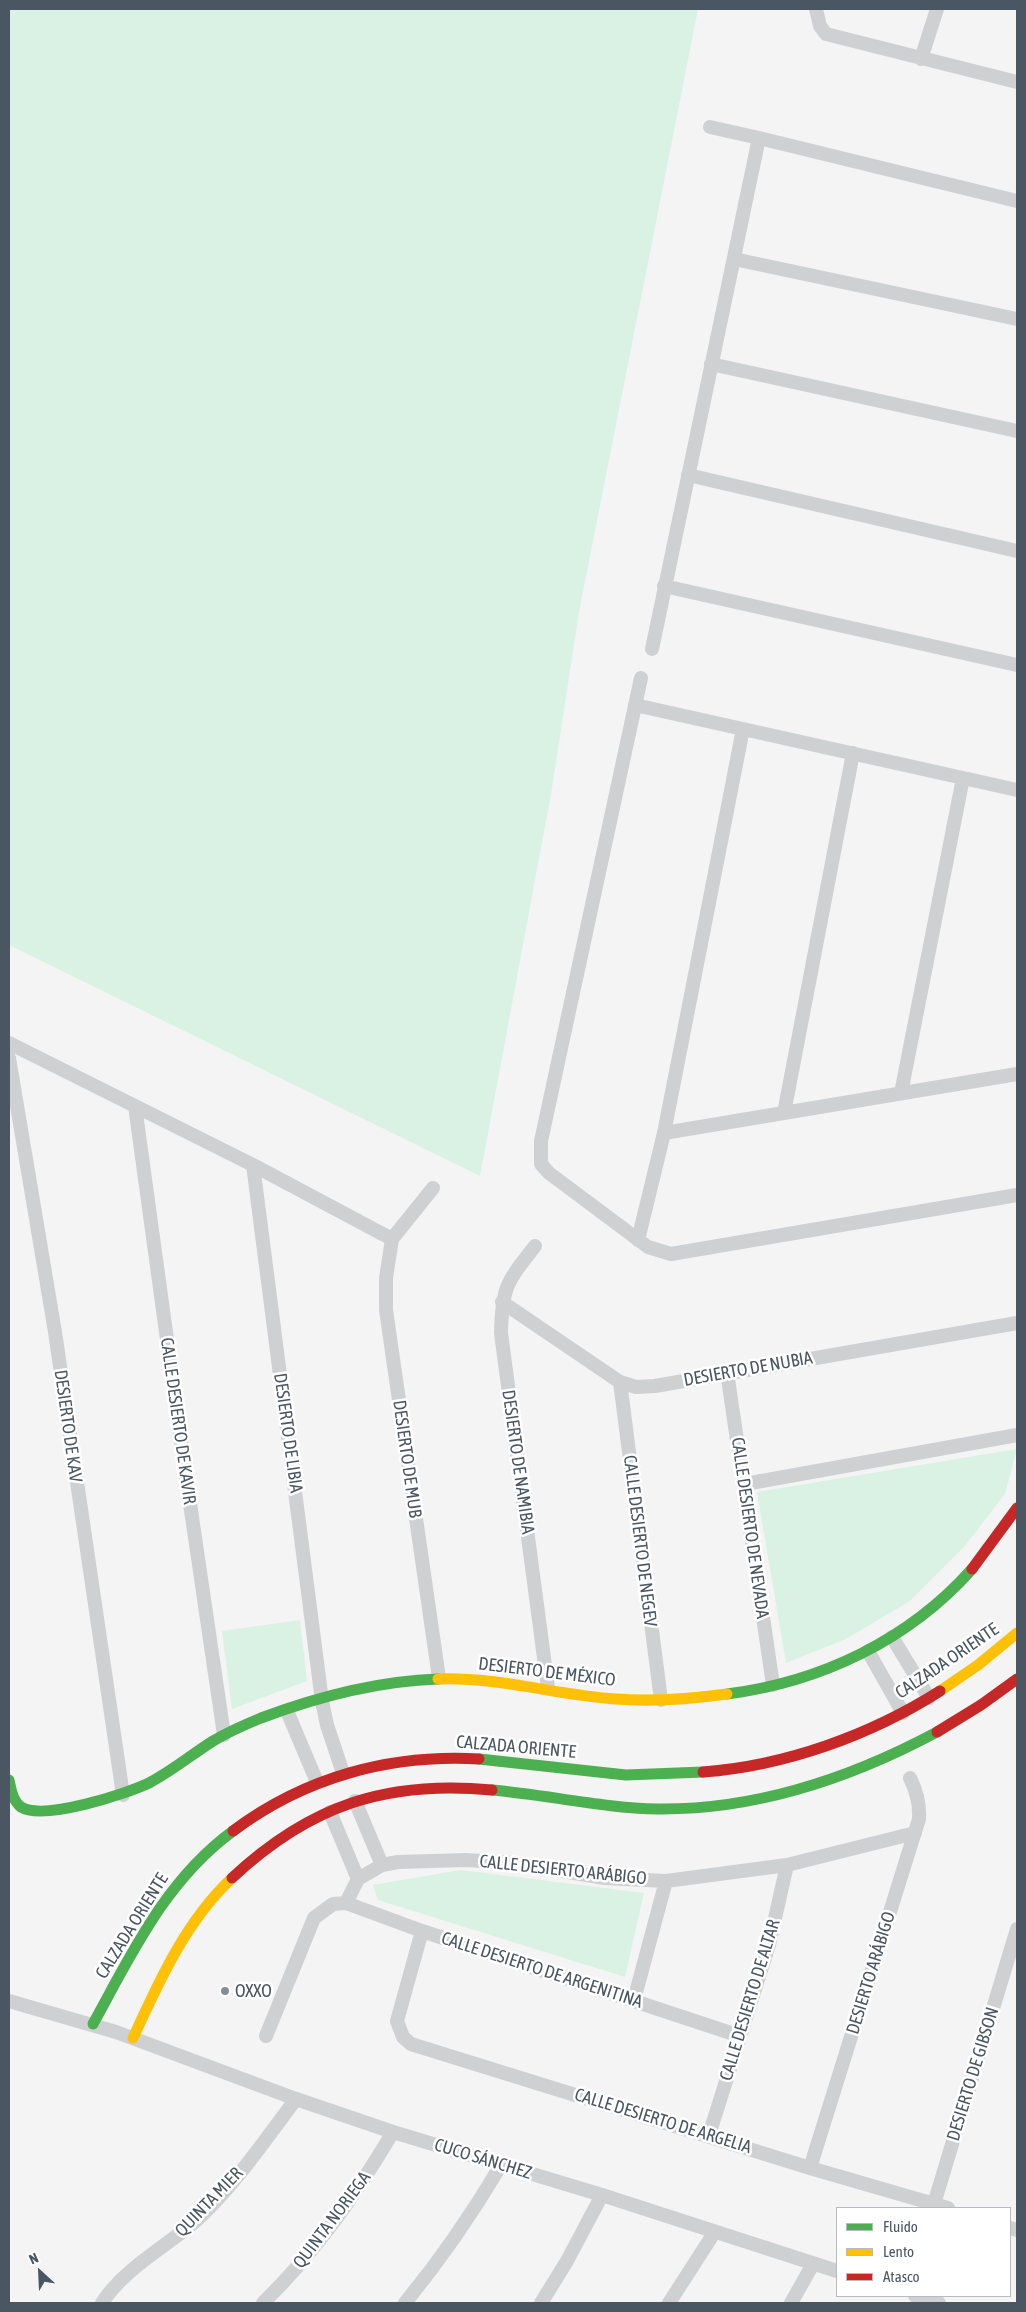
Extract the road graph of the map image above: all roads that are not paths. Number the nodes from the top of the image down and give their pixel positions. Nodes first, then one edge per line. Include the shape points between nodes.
1 (816, 9) edge
2 (937, 9) edge
3 (921, 59) junction
4 (1017, 82) edge
5 (710, 127) dead end
6 (759, 138) junction
7 (1017, 201) edge
8 (734, 259) junction
9 (1017, 319) edge
10 (711, 364) junction
11 (1017, 430) edge
12 (688, 475) junction
13 (1016, 547) edge
14 (664, 586) junction
15 (652, 649) dead end
16 (1017, 665) edge
17 (641, 678) dead end
18 (635, 705) junction
19 (743, 729) junction
20 (853, 753) junction
21 (963, 778) junction
22 (1017, 790) edge
23 (9, 1043) edge
24 (9, 1058) edge
25 (1017, 1070) edge
26 (901, 1093) junction
27 (135, 1106) junction
28 (784, 1113) junction
29 (664, 1133) junction
30 (253, 1165) junction
31 (433, 1188) dead end
32 (1017, 1195) edge
33 (392, 1239) junction
34 (638, 1240) junction
35 (536, 1246) dead end
36 (502, 1302) junction
37 (1017, 1323) edge
38 (727, 1372) junction
39 (620, 1382) junction
40 (1017, 1435) edge
41 (744, 1484) junction
42 (1017, 1508) edge
43 (1017, 1633) edge
44 (892, 1637) junction
45 (868, 1651) junction
46 (439, 1678) junction
47 (1017, 1679) edge
48 (773, 1685) junction
49 (548, 1688) junction
50 (929, 1698) junction
51 (661, 1700) junction
52 (322, 1701) junction
53 (287, 1711) junction
54 (903, 1713) junction
55 (224, 1735) junction
56 (840, 1751) junction
57 (343, 1773) junction
58 (847, 1773) junction
59 (910, 1778) dead end
60 (9, 1780) edge
61 (317, 1782) junction
62 (123, 1794) junction
63 (355, 1801) junction
64 (326, 1805) junction
65 (915, 1833) junction
66 (382, 1865) junction
67 (787, 1865) junction
68 (358, 1879) junction
69 (666, 1881) junction
70 (346, 1903) junction
71 (1017, 1929) edge
72 (422, 1931) junction
73 (634, 2000) junction
74 (9, 2001) edge
75 (94, 2024) junction
76 (266, 2036) dead end
77 (740, 2036) junction
78 (133, 2038) junction
79 (296, 2100) junction
80 (393, 2132) junction
81 (709, 2135) junction
82 (500, 2165) junction
83 (810, 2168) junction
84 (602, 2195) junction
85 (934, 2204) junction
86 (944, 2207) edge
87 (714, 2233) junction
88 (813, 2264) junction
89 (836, 2272) edge
90 (105, 2298) edge
91 (916, 2299) edge
92 (263, 2303) edge
93 (405, 2303) edge
94 (541, 2303) edge
95 (669, 2303) edge
96 (791, 2303) edge
97 (939, 2303) edge

1 - 3 street via 820,26 826,34
2 - 3 street
3 - 4 street
5 - 6 street
6 - 7 street
6 - 8 street
8 - 9 street
8 - 10 street
10 - 11 street
10 - 12 street
12 - 13 street
12 - 14 street
14 - 15 street
14 - 16 street
17 - 18 street
18 - 19 street
18 - 34 street via 540,1153 541,1164 549,1173
19 - 20 street
19 - 29 street
20 - 21 street
20 - 28 street
21 - 22 street
21 - 26 street
23 - 27 street
24 - 62 street, DESIERTO DE KAV via 55,1332
25 - 26 street
26 - 28 street
27 - 30 street
27 - 55 street, CALLE DESIERTO DE KAVIR
28 - 29 street
29 - 34 street
30 - 33 street
30 - 52 street, DESIERTO DE LIBIA
31 - 33 street
32 - 34 street via 670,1254 657,1252
33 - 46 street, DESIERTO DE MUB via 386,1278 386,1310
35 - 36 street, DESIERTO DE NAMIBIA via 507,1283
36 - 39 street, DESIERTO DE NUBIA
36 - 49 street, DESIERTO DE NAMIBIA via 501,1333
37 - 38 street, DESIERTO DE NUBIA
38 - 39 street, DESIERTO DE NUBIA via 654,1386 636,1387
38 - 41 street, CALLE DESIERTO DE NEVADA
39 - 51 street, CALLE DESIERTO DE NEGEV
40 - 41 street
41 - 48 street, CALLE DESIERTO DE NEVADA
42 - 44 street, DESIERTO DE MÉXICO via 998,1538 947,1596
43 - 50 street, CALZADA ORIENTE via 974,1668
44 - 45 street, DESIERTO DE MÉXICO
44 - 50 street
45 - 48 street, DESIERTO DE MÉXICO
45 - 54 street
46 - 49 street, DESIERTO DE MÉXICO
46 - 52 street, DESIERTO DE MÉXICO via 392,1683
47 - 58 street via 984,1705 945,1728 901,1752
48 - 51 street, DESIERTO DE MÉXICO
49 - 51 street, DESIERTO DE MÉXICO via 618,1699
50 - 54 street, CALZADA ORIENTE
52 - 53 street, DESIERTO DE MÉXICO
52 - 57 street, DESIERTO DE LIBIA via 326,1725
53 - 55 street, DESIERTO DE MÉXICO
53 - 61 street
54 - 56 street, CALZADA ORIENTE
55 - 62 street, DESIERTO DE MÉXICO via 165,1774
56 - 57 street, CALZADA ORIENTE via 714,1773 654,1776 601,1774 485,1759 424,1758
56 - 58 street
57 - 61 street, CALZADA ORIENTE
57 - 63 street
58 - 63 street via 800,1788 686,1808 600,1806 477,1789 426,1788
59 - 65 street, DESIERTO ARÁBIGO via 920,1807
60 - 62 street, DESIERTO DE MÉXICO via 14,1800 31,1812
61 - 64 street
61 - 75 street, CALZADA ORIENTE via 263,1811 200,1858 159,1908
63 - 64 street
63 - 66 street
64 - 68 street
64 - 78 street via 252,1859 190,1927 159,1979
65 - 67 street, CALLE DESIERTO ARÁBIGO
65 - 83 street, DESIERTO ARÁBIGO
66 - 68 street, CALLE DESIERTO ARÁBIGO
66 - 69 street, CALLE DESIERTO ARÁBIGO via 466,1860 514,1863 605,1878
67 - 69 street, CALLE DESIERTO ARÁBIGO
67 - 77 street, CALLE DESIERTO DE ALTAR via 769,1945
68 - 70 street
69 - 73 street
70 - 72 street, CALLE DESIERTO DE ARGENITINA
70 - 76 street via 333,1904 314,1918
71 - 85 street, DESIERTO DE GIBSON
72 - 73 street, CALLE DESIERTO DE ARGENITINA
72 - 81 street, CALLE DESIERTO DE ARGELIA via 398,2011 399,2030 411,2044
73 - 77 street, CALLE DESIERTO DE ARGENITINA
74 - 75 street, CUCO SÁNCHEZ
75 - 78 street, CUCO SÁNCHEZ
77 - 81 street, CALLE DESIERTO DE ALTAR
78 - 79 street, CUCO SÁNCHEZ
79 - 80 street, CUCO SÁNCHEZ
79 - 90 street, QUINTA MIER via 229,2186 206,2210
80 - 82 street, CUCO SÁNCHEZ
80 - 92 street, QUINTA NORIEGA via 359,2189 317,2246
81 - 83 street, CALLE DESIERTO DE ARGELIA
82 - 84 street, CUCO SÁNCHEZ
82 - 93 street via 471,2216
83 - 85 street, CALLE DESIERTO DE ARGELIA
84 - 87 street, CUCO SÁNCHEZ
84 - 94 street via 568,2261
85 - 86 street
87 - 88 street, CUCO SÁNCHEZ
87 - 95 street
88 - 89 street, CUCO SÁNCHEZ
88 - 96 street
91 - 97 street

